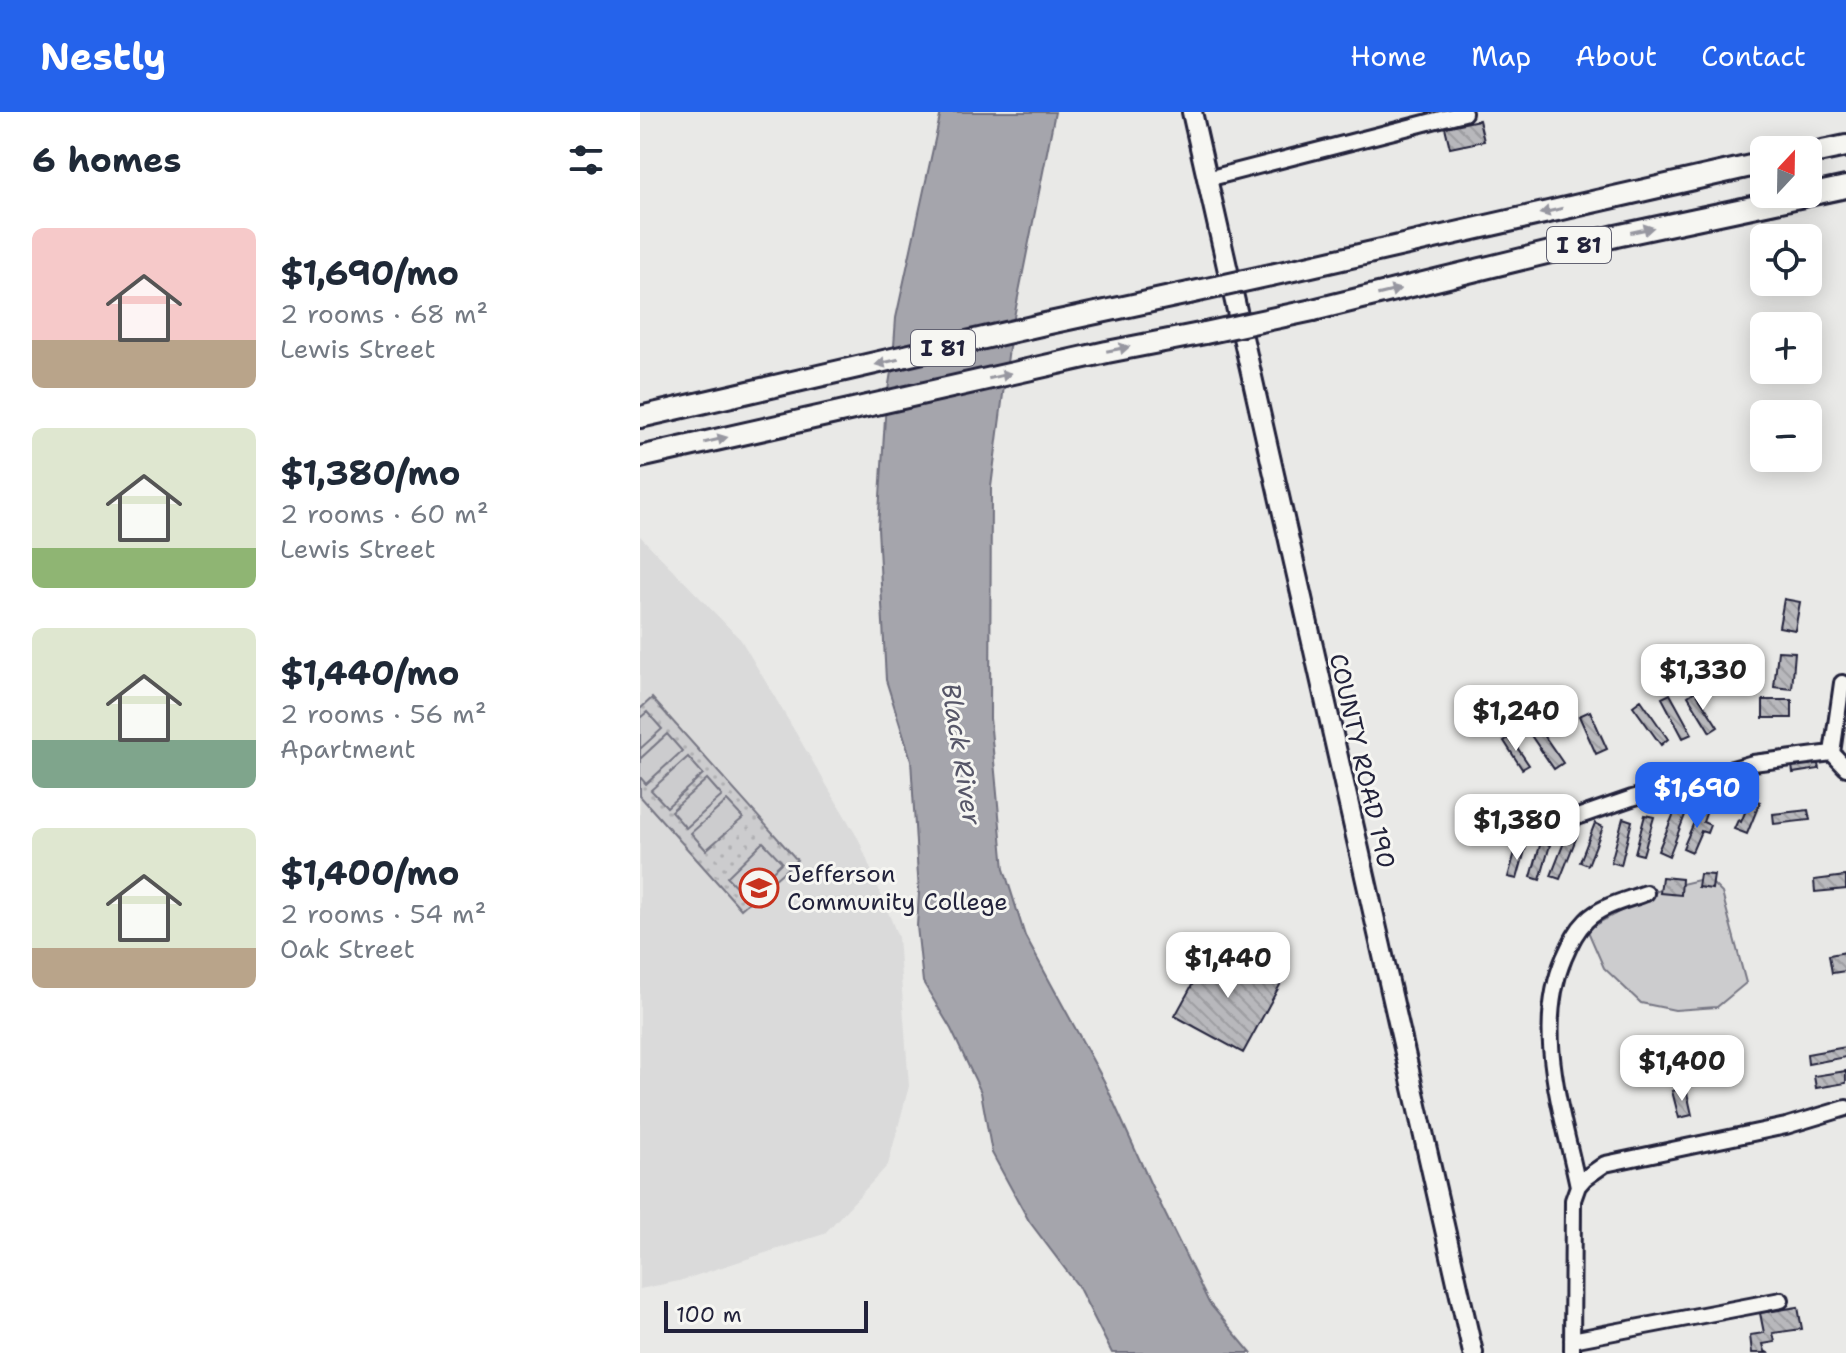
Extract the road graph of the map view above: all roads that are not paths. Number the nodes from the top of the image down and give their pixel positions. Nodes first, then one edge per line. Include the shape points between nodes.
1 (1192, 112) edge
2 (1464, 113) edge
3 (1846, 146) edge
4 (1822, 151) edge
5 (1750, 166) edge
6 (1207, 179) junction
7 (1846, 187) edge
8 (640, 417) edge
9 (640, 457) edge
10 (1842, 683) dead end
11 (1832, 753) junction
12 (1846, 768) edge
13 (1551, 826) dead end
14 (1646, 893) dead end
15 (1846, 1108) edge
16 (1578, 1186) junction
17 (1781, 1300) dead end
18 (1572, 1346) edge
19 (1473, 1353) edge

1 - 6 main road, COUNTY ROAD 190
2 - 6 street
3 - 4 highway
5 -> 8 highway, I 81, bridge
6 - 19 main road, COUNTY ROAD 190
9 -> 7 highway, I 81, bridge
10 - 11 street
11 - 12 street
11 - 13 street via 1753,763
14 - 16 street via 1586,920 1557,975 1550,1003 1550,1039
15 - 16 street via 1605,1164
16 - 18 street via 1573,1200
17 - 18 street

